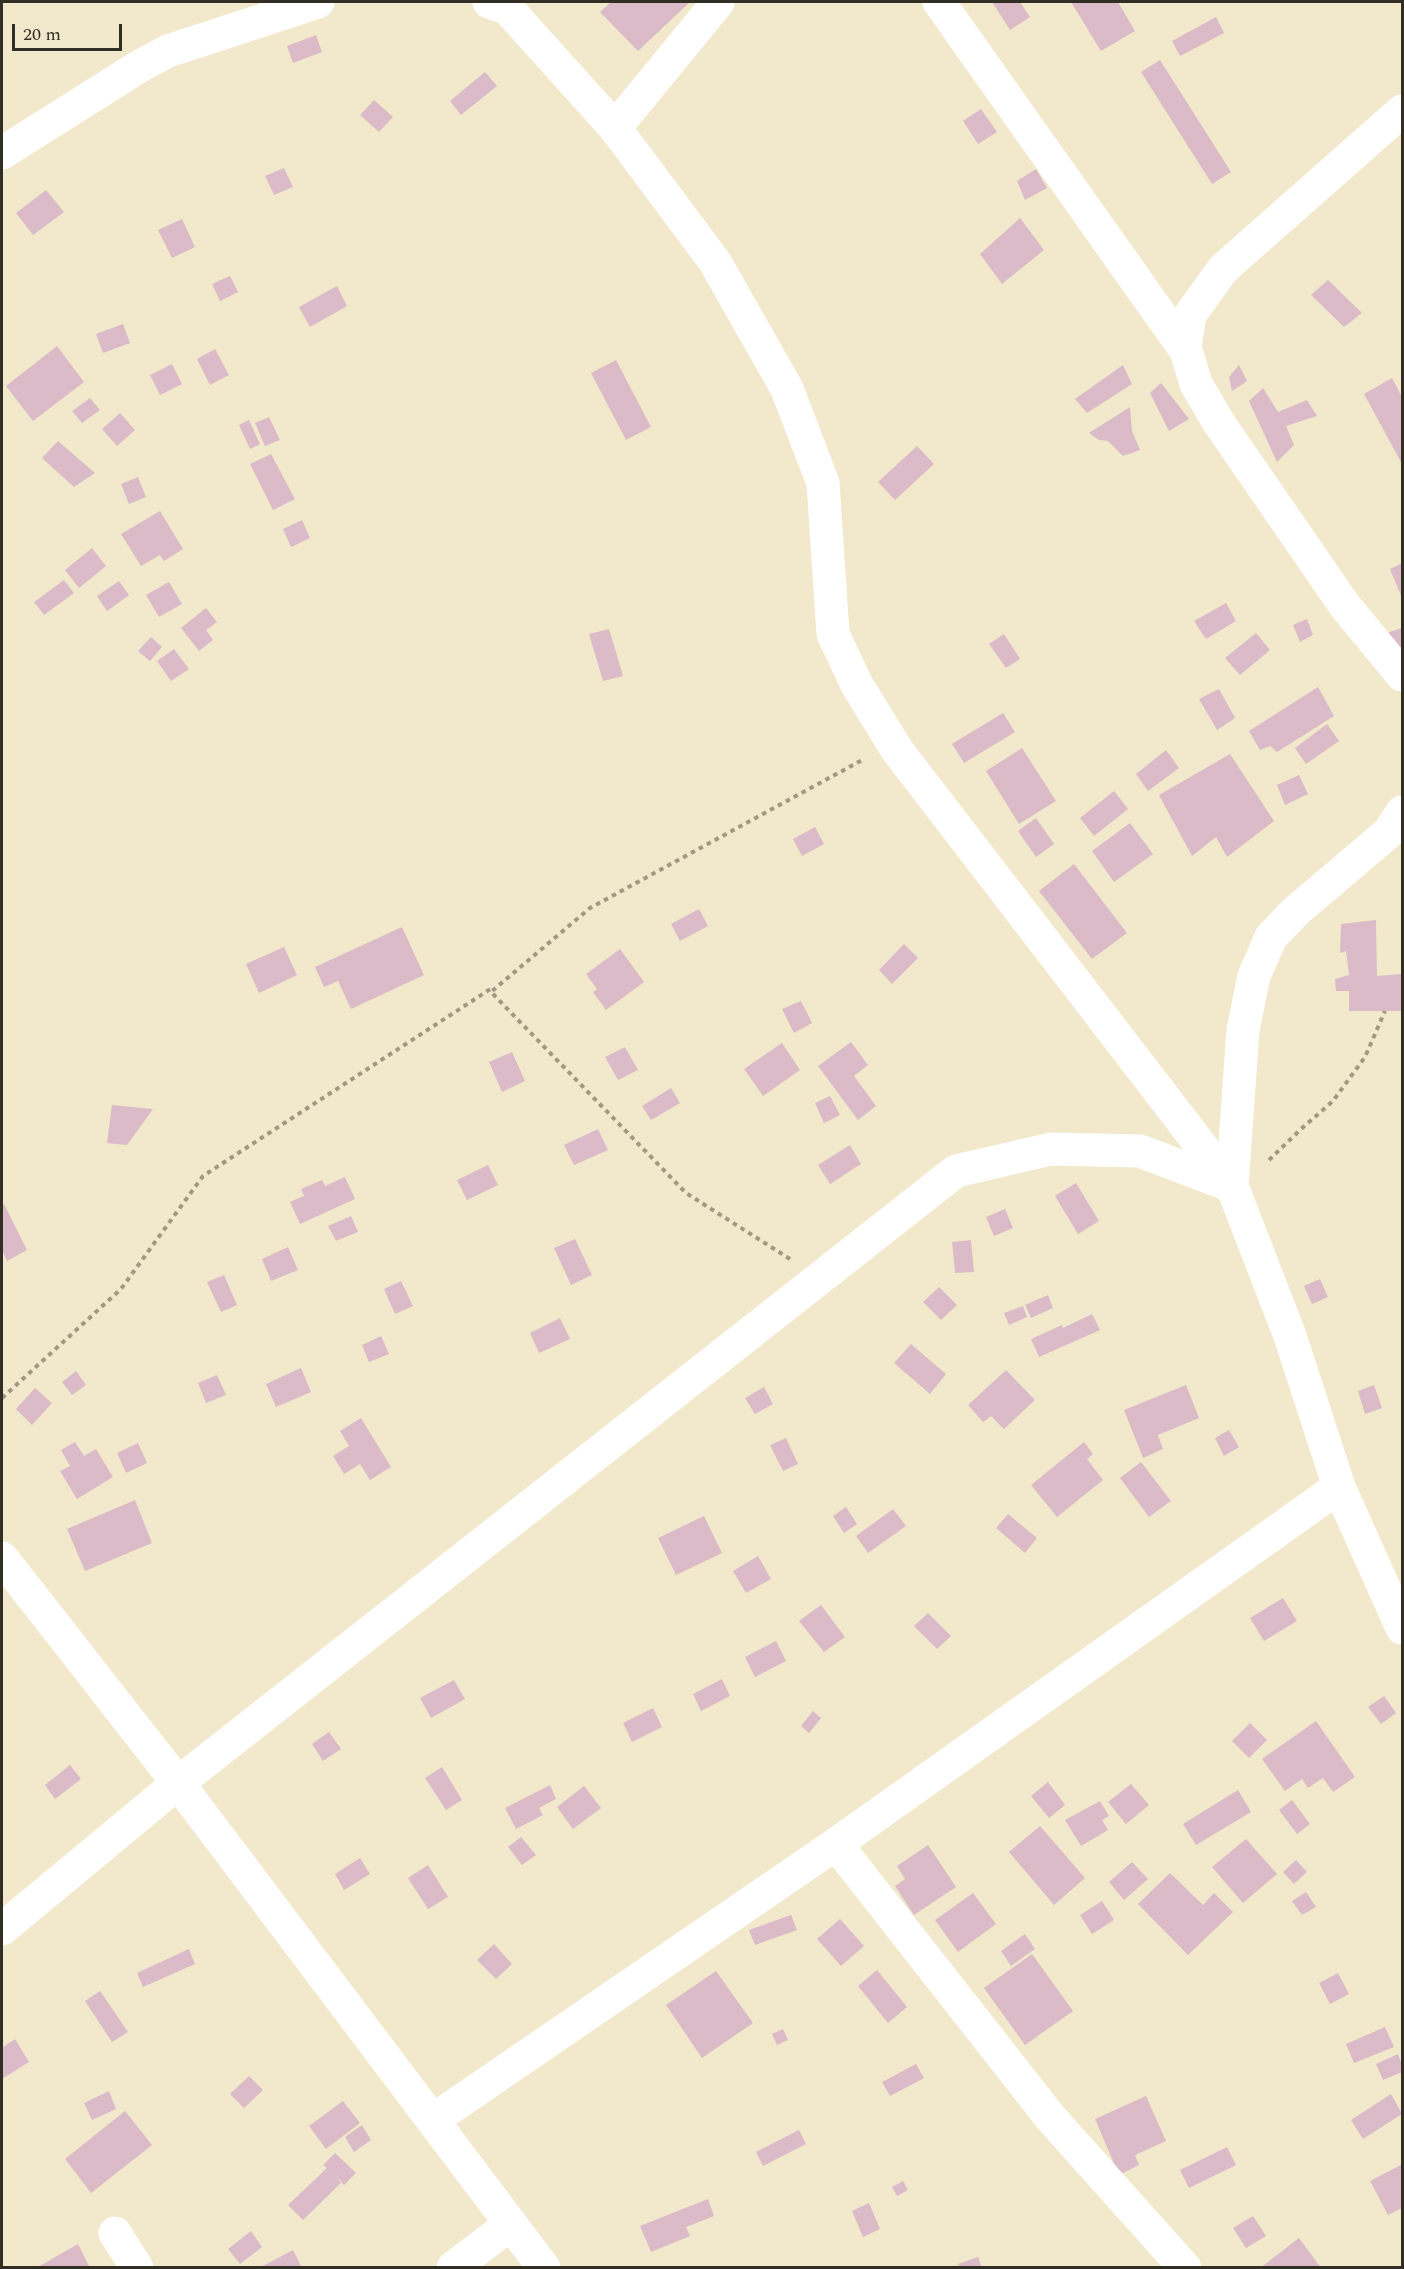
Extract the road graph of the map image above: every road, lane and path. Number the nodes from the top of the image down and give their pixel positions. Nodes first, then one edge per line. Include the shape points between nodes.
1 (318, 2) edge
2 (489, 2) edge
3 (718, 2) edge
4 (939, 2) edge
5 (1402, 111) edge
6 (615, 129) junction
7 (2, 153) edge
8 (1186, 351) junction
9 (1402, 675) edge
10 (893, 743) junction
11 (1402, 812) edge
12 (505, 980) junction
13 (1385, 1011) dead end
14 (1232, 1186) junction
15 (820, 1277) junction
16 (2, 1398) edge
17 (1339, 1487) junction
18 (2, 1558) edge
19 (1402, 1628) edge
20 (178, 1783) junction
21 (836, 1844) junction
22 (2, 1929) edge
23 (433, 2120) junction
24 (511, 2224) junction
25 (115, 2234) dead end
26 (137, 2268) edge
27 (453, 2268) edge
28 (544, 2268) edge
29 (1185, 2268) edge

1 - 7 street via 168,51
2 - 6 street via 507,8
3 - 6 street
4 - 8 street
5 - 8 street via 1223,269 1190,315
6 - 10 street via 715,262 787,389 823,483 833,634 857,685
8 - 9 street via 1196,384 1219,423 1345,606
10 - 12 path via 590,908
10 - 14 street
11 - 14 street via 1389,832 1271,937 1254,976 1243,1030
12 - 15 path via 491,992 686,1193
12 - 16 path via 203,1176 121,1289
13 - 14 path via 1365,1057 1333,1101 1263,1166
14 - 15 street via 1140,1151 1051,1149 956,1171
14 - 17 street via 1290,1336
15 - 20 street
17 - 19 street
17 - 21 street
18 - 20 street
20 - 22 street
20 - 23 street
21 - 23 street
21 - 29 street via 1050,2117
23 - 24 street
24 - 27 street
24 - 28 street
25 - 26 street

